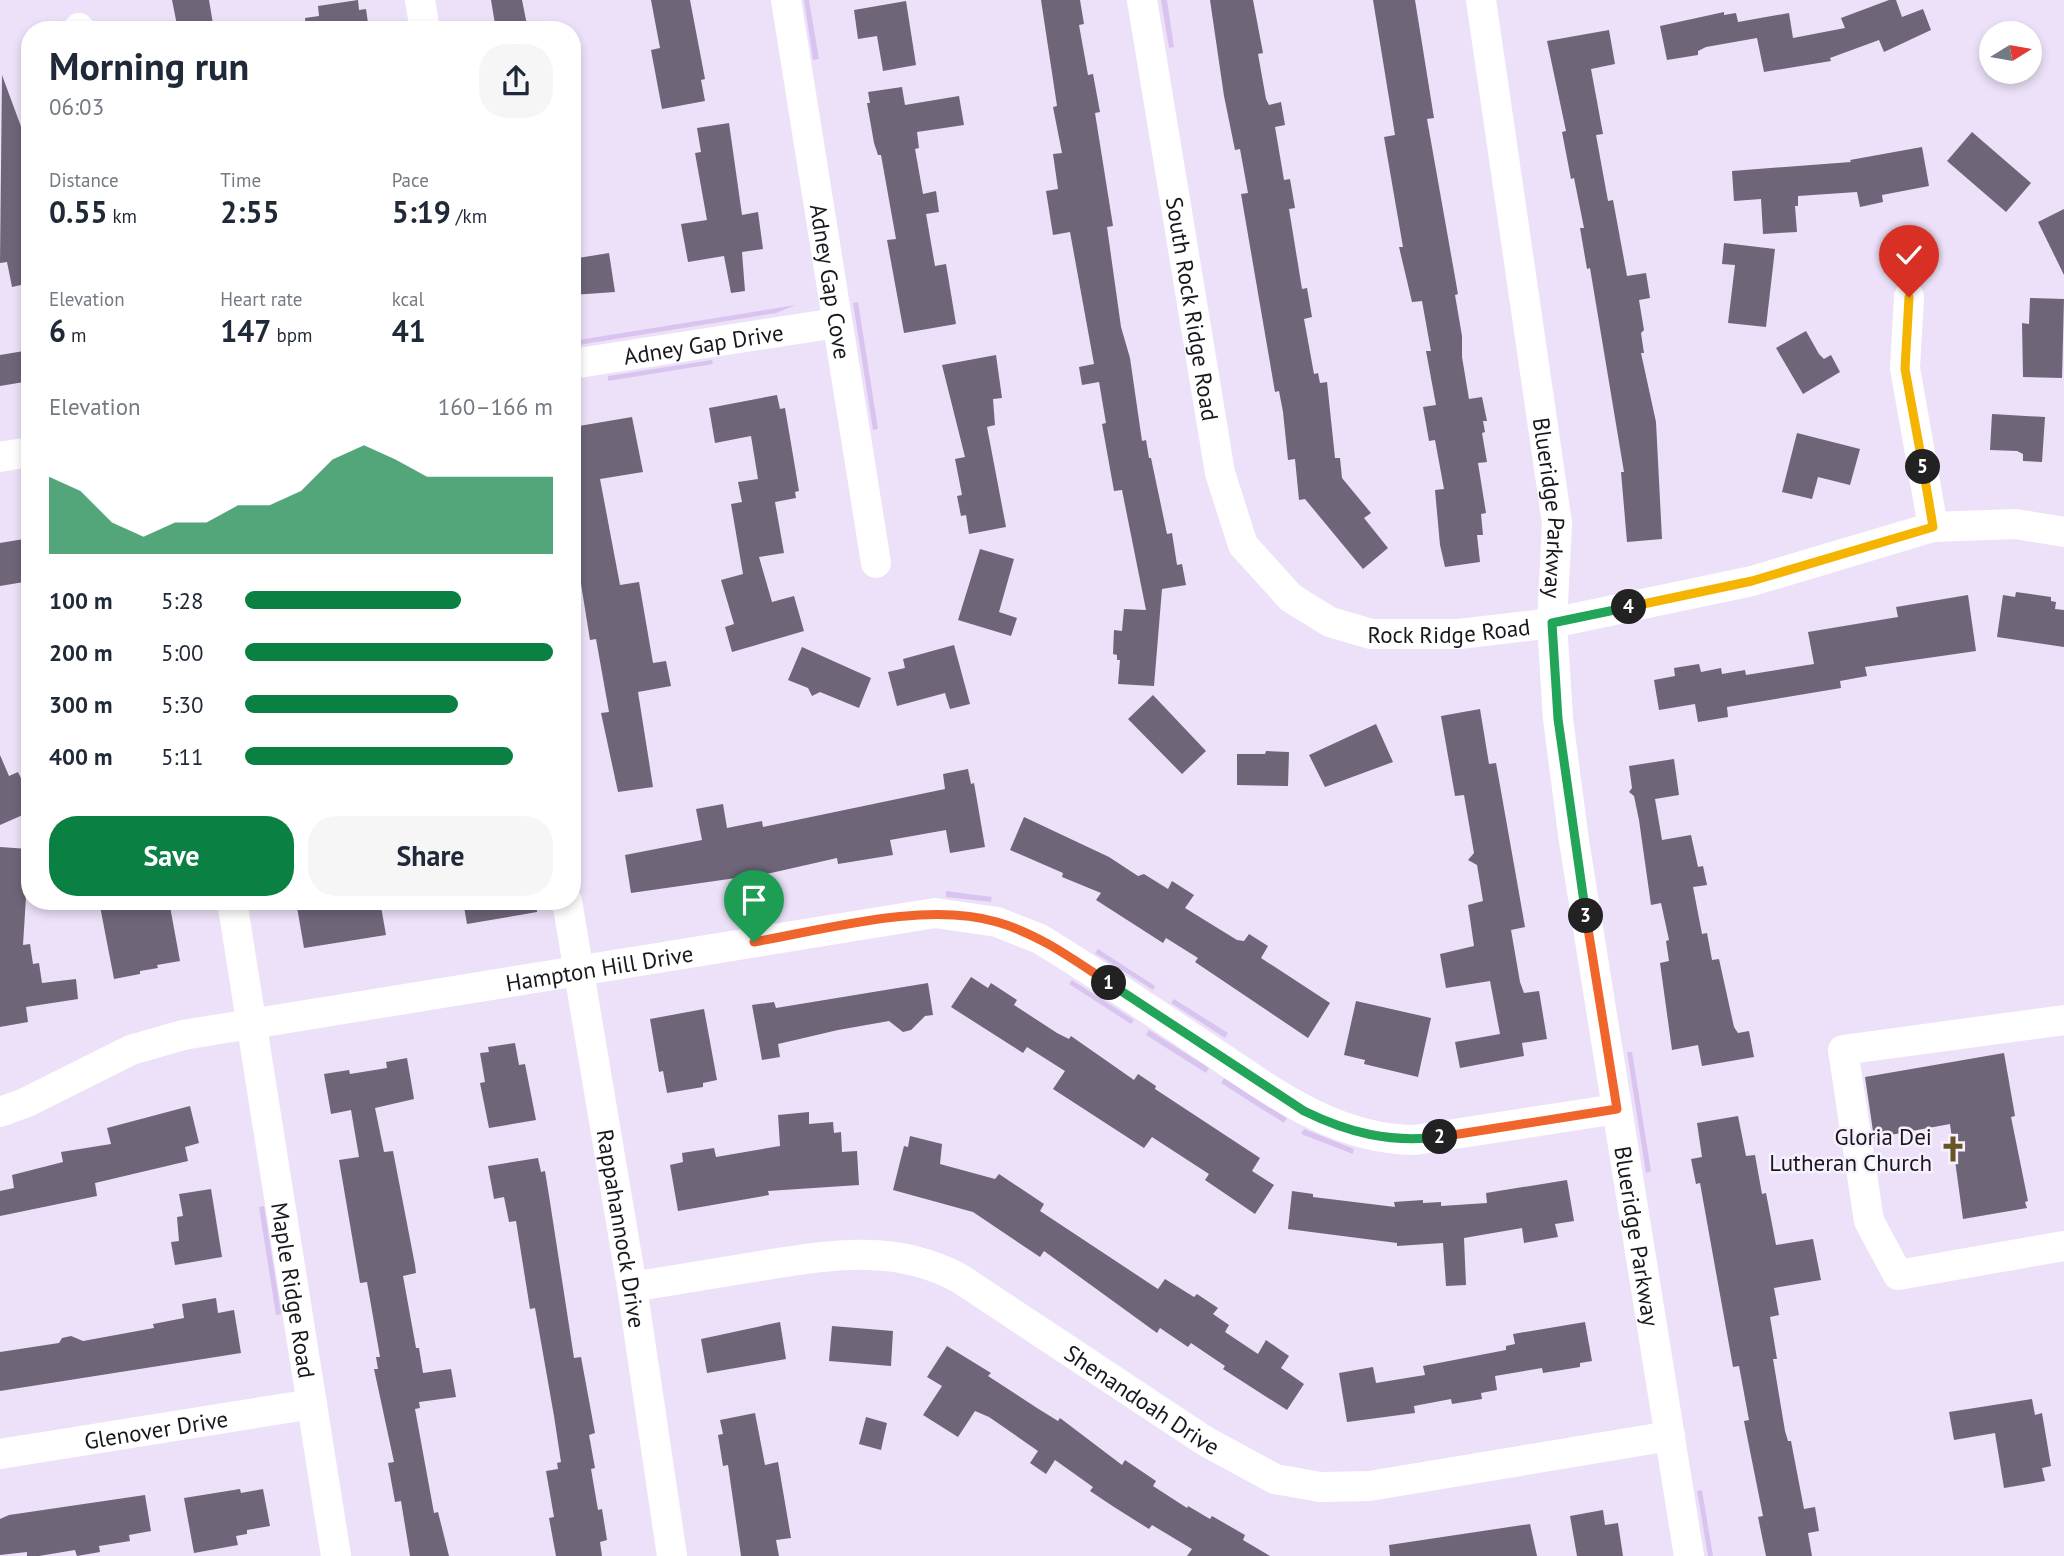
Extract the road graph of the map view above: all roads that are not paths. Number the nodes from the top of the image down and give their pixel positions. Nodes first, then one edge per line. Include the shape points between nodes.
1 (421, 0) edge
2 (786, 0) edge
3 (1142, 0) edge
4 (1481, 0) edge
5 (424, 21) edge
6 (1909, 297) dead end
7 (836, 323) junction
8 (581, 362) edge
9 (21, 454) edge
10 (0, 457) edge
11 (1933, 527) junction
12 (2064, 532) edge
13 (876, 563) dead end
14 (1291, 598) joint
15 (1552, 623) junction
16 (233, 910) edge
17 (569, 910) edge
18 (579, 971) junction
19 (2064, 1020) edge
20 (252, 1023) junction
21 (1617, 1109) junction
22 (0, 1112) edge
23 (2064, 1246) edge
24 (632, 1287) junction
25 (312, 1404) junction
26 (1670, 1436) junction
27 (0, 1454) edge
28 (336, 1556) edge
29 (672, 1556) edge
30 (1689, 1556) edge

1 - 5 street
2 - 7 street, Adney Gap Cove
3 - 14 street, South Rock Ridge Road via 1220,473 1243,545
4 - 15 street, Blueridge Parkway via 1557,523
6 - 11 street via 1905,369
7 - 8 street, Adney Gap Drive
7 - 13 street, Adney Gap Cove
9 - 10 street
11 - 12 street, Rock Ridge Road via 2015,524
11 - 15 street, Rock Ridge Road via 1752,581
14 - 15 street, Rock Ridge Road via 1330,622 1371,634 1459,634
15 - 21 street, Blueridge Parkway via 1572,828
16 - 20 street, Maple Ridge Road
17 - 18 street, Rappahannock Drive
18 - 20 street, Hampton Hill Drive
18 - 21 street, Hampton Hill Drive via 919,915 961,915 997,922 1040,939 1304,1111 1342,1128 1386,1139 1415,1140
18 - 24 street, Rappahannock Drive
19 - 23 street via 1843,1050 1869,1221 1898,1275
20 - 22 street, Hampton Hill Drive via 131,1050
20 - 25 street, Maple Ridge Road
21 - 26 street, Blueridge Parkway
24 - 26 street, Shenandoah Drive via 839,1254 874,1253 920,1261 959,1278 1217,1448 1291,1483 1369,1486
24 - 29 street, Rappahannock Drive
25 - 27 street, Glenover Drive
25 - 28 street, Maple Ridge Road
26 - 30 street, Blueridge Parkway

